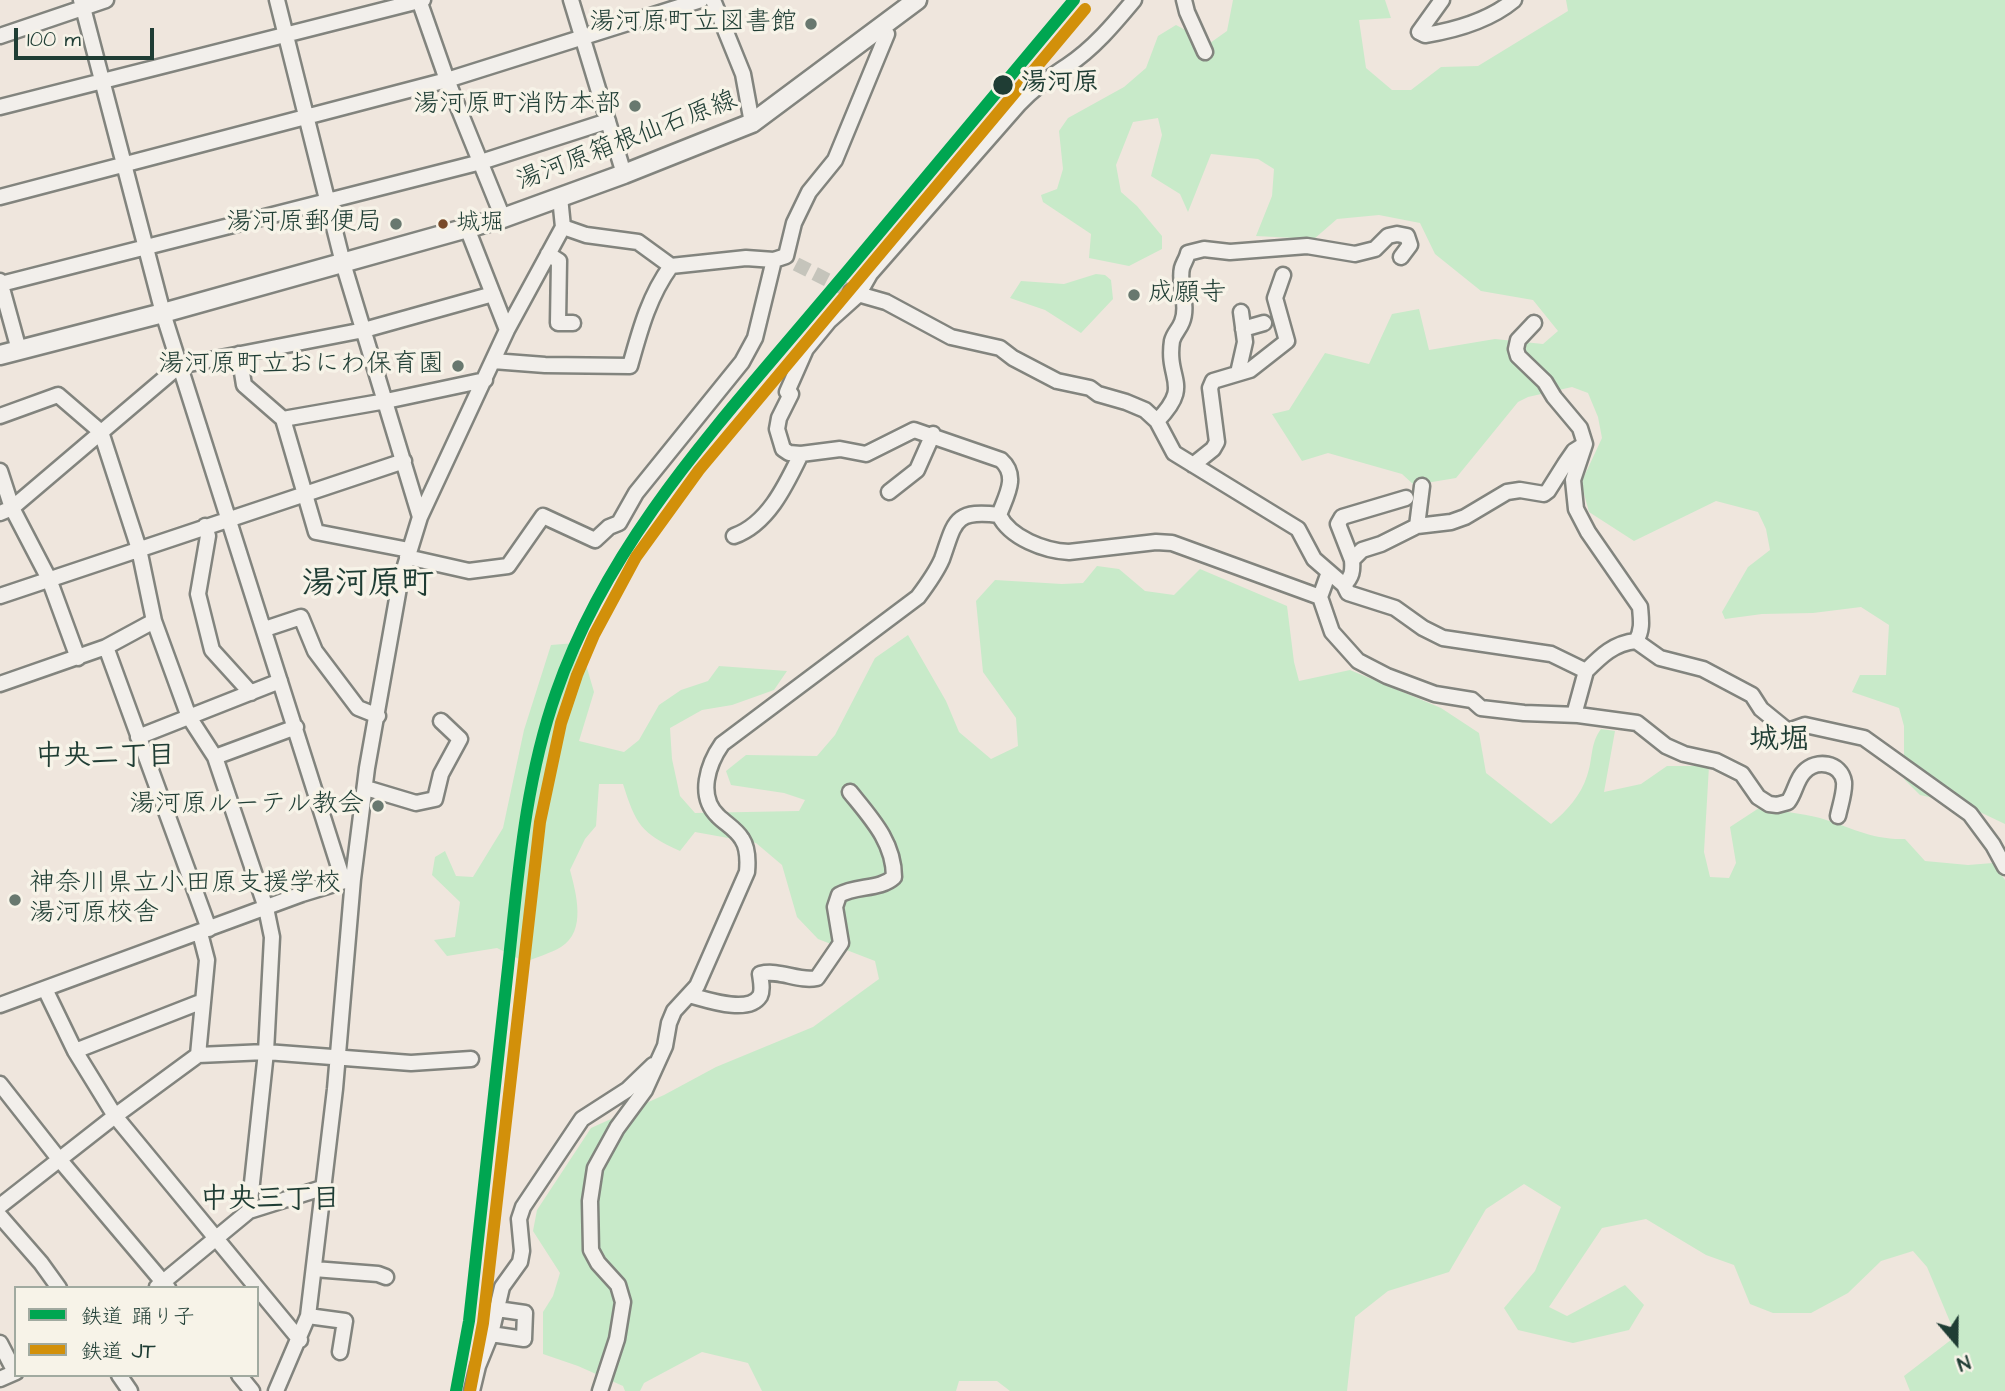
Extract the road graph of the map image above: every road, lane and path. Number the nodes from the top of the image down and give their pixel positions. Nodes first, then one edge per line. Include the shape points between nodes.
1 (106, 0) edge
2 (277, 0) edge
3 (420, 0) edge
4 (571, 0) edge
5 (701, 0) edge
6 (713, 0) edge
7 (917, 0) edge
8 (1134, 0) edge
9 (1184, 0) edge
10 (1442, 0) edge
11 (1514, 0) edge
12 (82, 4) edge
13 (285, 34) junction
14 (887, 34) dead end
15 (0, 36) edge
16 (583, 38) junction
17 (1205, 52) dead end
18 (102, 80) junction
19 (447, 80) junction
20 (0, 107) edge
21 (306, 117) junction
22 (608, 121) junction
23 (752, 123) junction
24 (481, 162) junction
25 (124, 164) junction
26 (624, 174) junction
27 (0, 197) edge
28 (560, 197) junction
29 (327, 201) junction
30 (503, 218) junction
31 (563, 227) junction
32 (467, 228) junction
33 (145, 248) junction
34 (548, 254) junction
35 (1401, 257) dead end
36 (785, 260) junction
37 (344, 263) junction
38 (671, 266) junction
39 (1283, 275) dead end
40 (1, 283) edge
41 (493, 294) junction
42 (855, 294) junction
43 (1241, 312) dead end
44 (163, 313) junction
45 (573, 323) dead end
46 (1264, 323) dead end
47 (1534, 323) dead end
48 (1243, 328) junction
49 (364, 330) junction
50 (507, 330) junction
51 (19, 350) junction
52 (239, 354) junction
53 (0, 355) edge
54 (493, 360) junction
55 (179, 366) junction
56 (1238, 373) junction
57 (485, 380) junction
58 (386, 401) junction
59 (0, 416) edge
60 (283, 419) junction
61 (1157, 421) junction
62 (101, 432) junction
63 (933, 434) junction
64 (1585, 444) junction
65 (801, 454) junction
66 (404, 461) junction
67 (1193, 465) junction
68 (0, 471) edge
69 (1422, 486) dead end
70 (889, 492) dead end
71 (305, 493) junction
72 (1406, 498) dead end
73 (6, 510) edge
74 (999, 515) junction
75 (419, 517) junction
76 (230, 518) junction
77 (205, 526) junction
78 (1417, 526) junction
79 (734, 536) dead end
80 (139, 549) junction
81 (408, 553) junction
82 (1352, 560) junction
83 (1329, 572) junction
84 (49, 579) junction
85 (1344, 585) junction
86 (0, 596) edge
87 (1320, 597) junction
88 (154, 621) junction
89 (265, 629) junction
90 (1636, 641) junction
91 (106, 647) junction
92 (78, 657) junction
93 (1586, 671) junction
94 (280, 681) junction
95 (0, 684) edge
96 (251, 693) junction
97 (1574, 715) junction
98 (378, 716) junction
99 (189, 717) junction
100 (441, 722) dead end
101 (296, 727) junction
102 (138, 737) junction
103 (215, 757) junction
104 (366, 788) junction
105 (850, 792) dead end
106 (1838, 816) dead end
107 (2005, 867) edge
108 (348, 879) junction
109 (266, 908) junction
110 (204, 931) junction
111 (45, 989) junction
112 (689, 995) junction
113 (203, 1001) junction
114 (0, 1005) edge
115 (75, 1051) junction
116 (266, 1052) junction
117 (198, 1055) junction
118 (337, 1059) junction
119 (471, 1059) dead end
120 (658, 1060) junction
121 (0, 1084) edge
122 (115, 1116) junction
123 (59, 1160) junction
124 (322, 1188) junction
125 (0, 1206) edge
126 (248, 1212) junction
127 (0, 1216) edge
128 (217, 1238) junction
129 (314, 1269) junction
130 (386, 1277) dead end
131 (58, 1286) edge
132 (162, 1286) edge
133 (255, 1286) edge
134 (259, 1290) edge
135 (497, 1309) junction
136 (308, 1316) junction
137 (491, 1334) junction
138 (300, 1340) junction
139 (0, 1343) edge
140 (340, 1352) dead end
141 (14, 1368) edge
142 (241, 1377) edge
143 (252, 1391) edge
144 (276, 1391) edge
145 (472, 1391) edge
146 (600, 1391) edge

1 - 12 street
2 - 13 street
3 - 13 street
3 - 19 street
4 - 16 street
5 - 16 street
6 - 23 street via 743,74
7 - 23 main road, 湯河原箱根仙石原線
8 - 42 street via 1096,42 1037,85
9 - 17 street
10 - 11 street via 1419,32 1425,36 1501,11
12 - 15 street
12 - 18 street
13 - 18 street
13 - 21 street
14 - 36 street via 835,160 809,192 794,223
16 - 19 street
16 - 22 street
18 - 20 street
18 - 25 street
19 - 21 street
19 - 24 street
21 - 25 street
21 - 29 street
22 - 24 street
22 - 26 street
23 - 26 main road, 湯河原箱根仙石原線
24 - 29 street
24 - 30 street
25 - 27 street
25 - 33 street
26 - 28 main road, 湯河原箱根仙石原線
28 - 30 main road, 湯河原箱根仙石原線
28 - 31 street
29 - 33 street
29 - 37 street
30 - 32 main road, 湯河原箱根仙石原線
31 - 34 street
31 - 38 street via 638,242
32 - 37 main road, 湯河原箱根仙石原線
32 - 41 street
33 - 40 street
33 - 44 street
34 - 45 street via 559,261 558,323
34 - 50 street
35 - 61 street via 1410,245 1407,236 1397,234 1375,249 1355,254 1307,246 1188,253 1181,270 1182,323 1172,341 1176,397
36 - 38 street via 746,258
36 - 81 street via 742,362 636,493 619,523 595,540 543,516 508,566 469,571
37 - 44 main road, 湯河原箱根仙石原線
37 - 49 street
38 - 54 street via 647,309 630,366
39 - 56 street via 1275,298 1287,341 1250,370
40 - 51 street
41 - 49 street
41 - 50 street
42 - 61 street via 886,302 951,337 1000,348 1057,381 1126,402
42 - 65 street via 806,349 786,392 795,388 778,429 783,449
43 - 48 street
44 - 51 main road, 湯河原箱根仙石原線
44 - 55 street
46 - 48 street
47 - 64 street via 1518,340 1518,356 1545,382 1580,428
48 - 56 street via 1245,342
49 - 52 street
49 - 58 street
50 - 54 street
51 - 53 main road, 湯河原箱根仙石原線
52 - 55 street
52 - 60 street via 244,385
54 - 57 street
55 - 62 street
55 - 76 street
56 - 67 street via 1213,381 1217,442
57 - 58 street
57 - 75 street
58 - 60 street
58 - 66 street
59 - 62 street via 58,395
60 - 71 street
61 - 67 street via 1174,453
62 - 73 street
62 - 80 street
63 - 65 street via 914,430 866,454 840,449
63 - 70 street via 917,470
63 - 74 street via 1007,465 1011,479
64 - 78 street via 1544,494 1507,492 1465,517
64 - 90 street via 1573,480 1576,509 1640,607
65 - 79 street via 784,490 749,531
66 - 71 street
66 - 75 street
67 - 83 street via 1298,529 1314,559
68 - 73 street
69 - 78 street
71 - 76 street
71 - 81 street via 317,532
72 - 82 street via 1342,517 1338,524
73 - 84 street
74 - 87 street via 1021,537 1056,552 1172,543
74 - 112 street via 970,516 953,525 938,566 918,597 722,744 713,757 707,778 710,806 744,841 747,866 697,986
75 - 81 street
76 - 77 street
76 - 89 street
77 - 80 street
77 - 96 street via 208,536 198,594 212,650
78 - 82 street via 1362,550
80 - 84 street
80 - 88 street
81 - 98 street
82 - 85 street via 1350,578
83 - 85 street
83 - 87 street
84 - 86 street
84 - 92 street
85 - 93 street via 1348,593 1395,608 1443,638 1551,654
87 - 97 street via 1332,632 1358,661 1387,676 1435,694 1472,700 1480,708
88 - 91 street
88 - 99 street
89 - 94 street
89 - 98 street via 301,617 315,650 358,708
90 - 93 street via 1623,642
90 - 107 street via 1660,659 1703,669 1752,695 1761,709 1788,731 1805,724 1864,738 1970,814
91 - 92 street
91 - 102 street
92 - 95 street
93 - 97 street
94 - 96 street
94 - 101 street
96 - 99 street
97 - 106 street via 1637,723 1666,746 1742,774 1758,797 1777,806 1788,802 1805,771 1828,764 1844,782
98 - 104 street
99 - 102 street
99 - 103 street
100 - 104 street via 460,739 441,774 435,799 416,803
101 - 103 street
101 - 108 street
102 - 110 street
103 - 109 street
104 - 108 street
105 - 112 street via 882,831 894,877 884,884 839,895 835,907 841,943 817,978 760,974 758,999 741,1006
108 - 109 street
108 - 118 street
109 - 110 street
109 - 116 street via 272,937
110 - 111 street
110 - 113 street
111 - 114 street
111 - 115 street
112 - 120 street via 674,1011
113 - 115 street
113 - 117 street
115 - 122 street
116 - 117 street
116 - 118 street
116 - 126 street
117 - 122 street
118 - 119 street via 411,1063
118 - 124 street
120 - 135 street via 627,1090 582,1119 523,1206 520,1262 502,1287
120 - 146 street via 645,1090 595,1168 591,1250 618,1285 623,1302
121 - 123 street
122 - 123 street
122 - 128 street
123 - 125 street
123 - 132 street
124 - 126 street
124 - 129 street
126 - 128 street
127 - 131 street
128 - 132 street
128 - 133 street
129 - 130 street
129 - 136 street
134 - 138 street
135 - 137 street
135 - 137 street via 525,1313 524,1339
136 - 138 street
136 - 140 street via 345,1321
137 - 145 street
138 - 144 street
139 - 141 street
142 - 143 street

